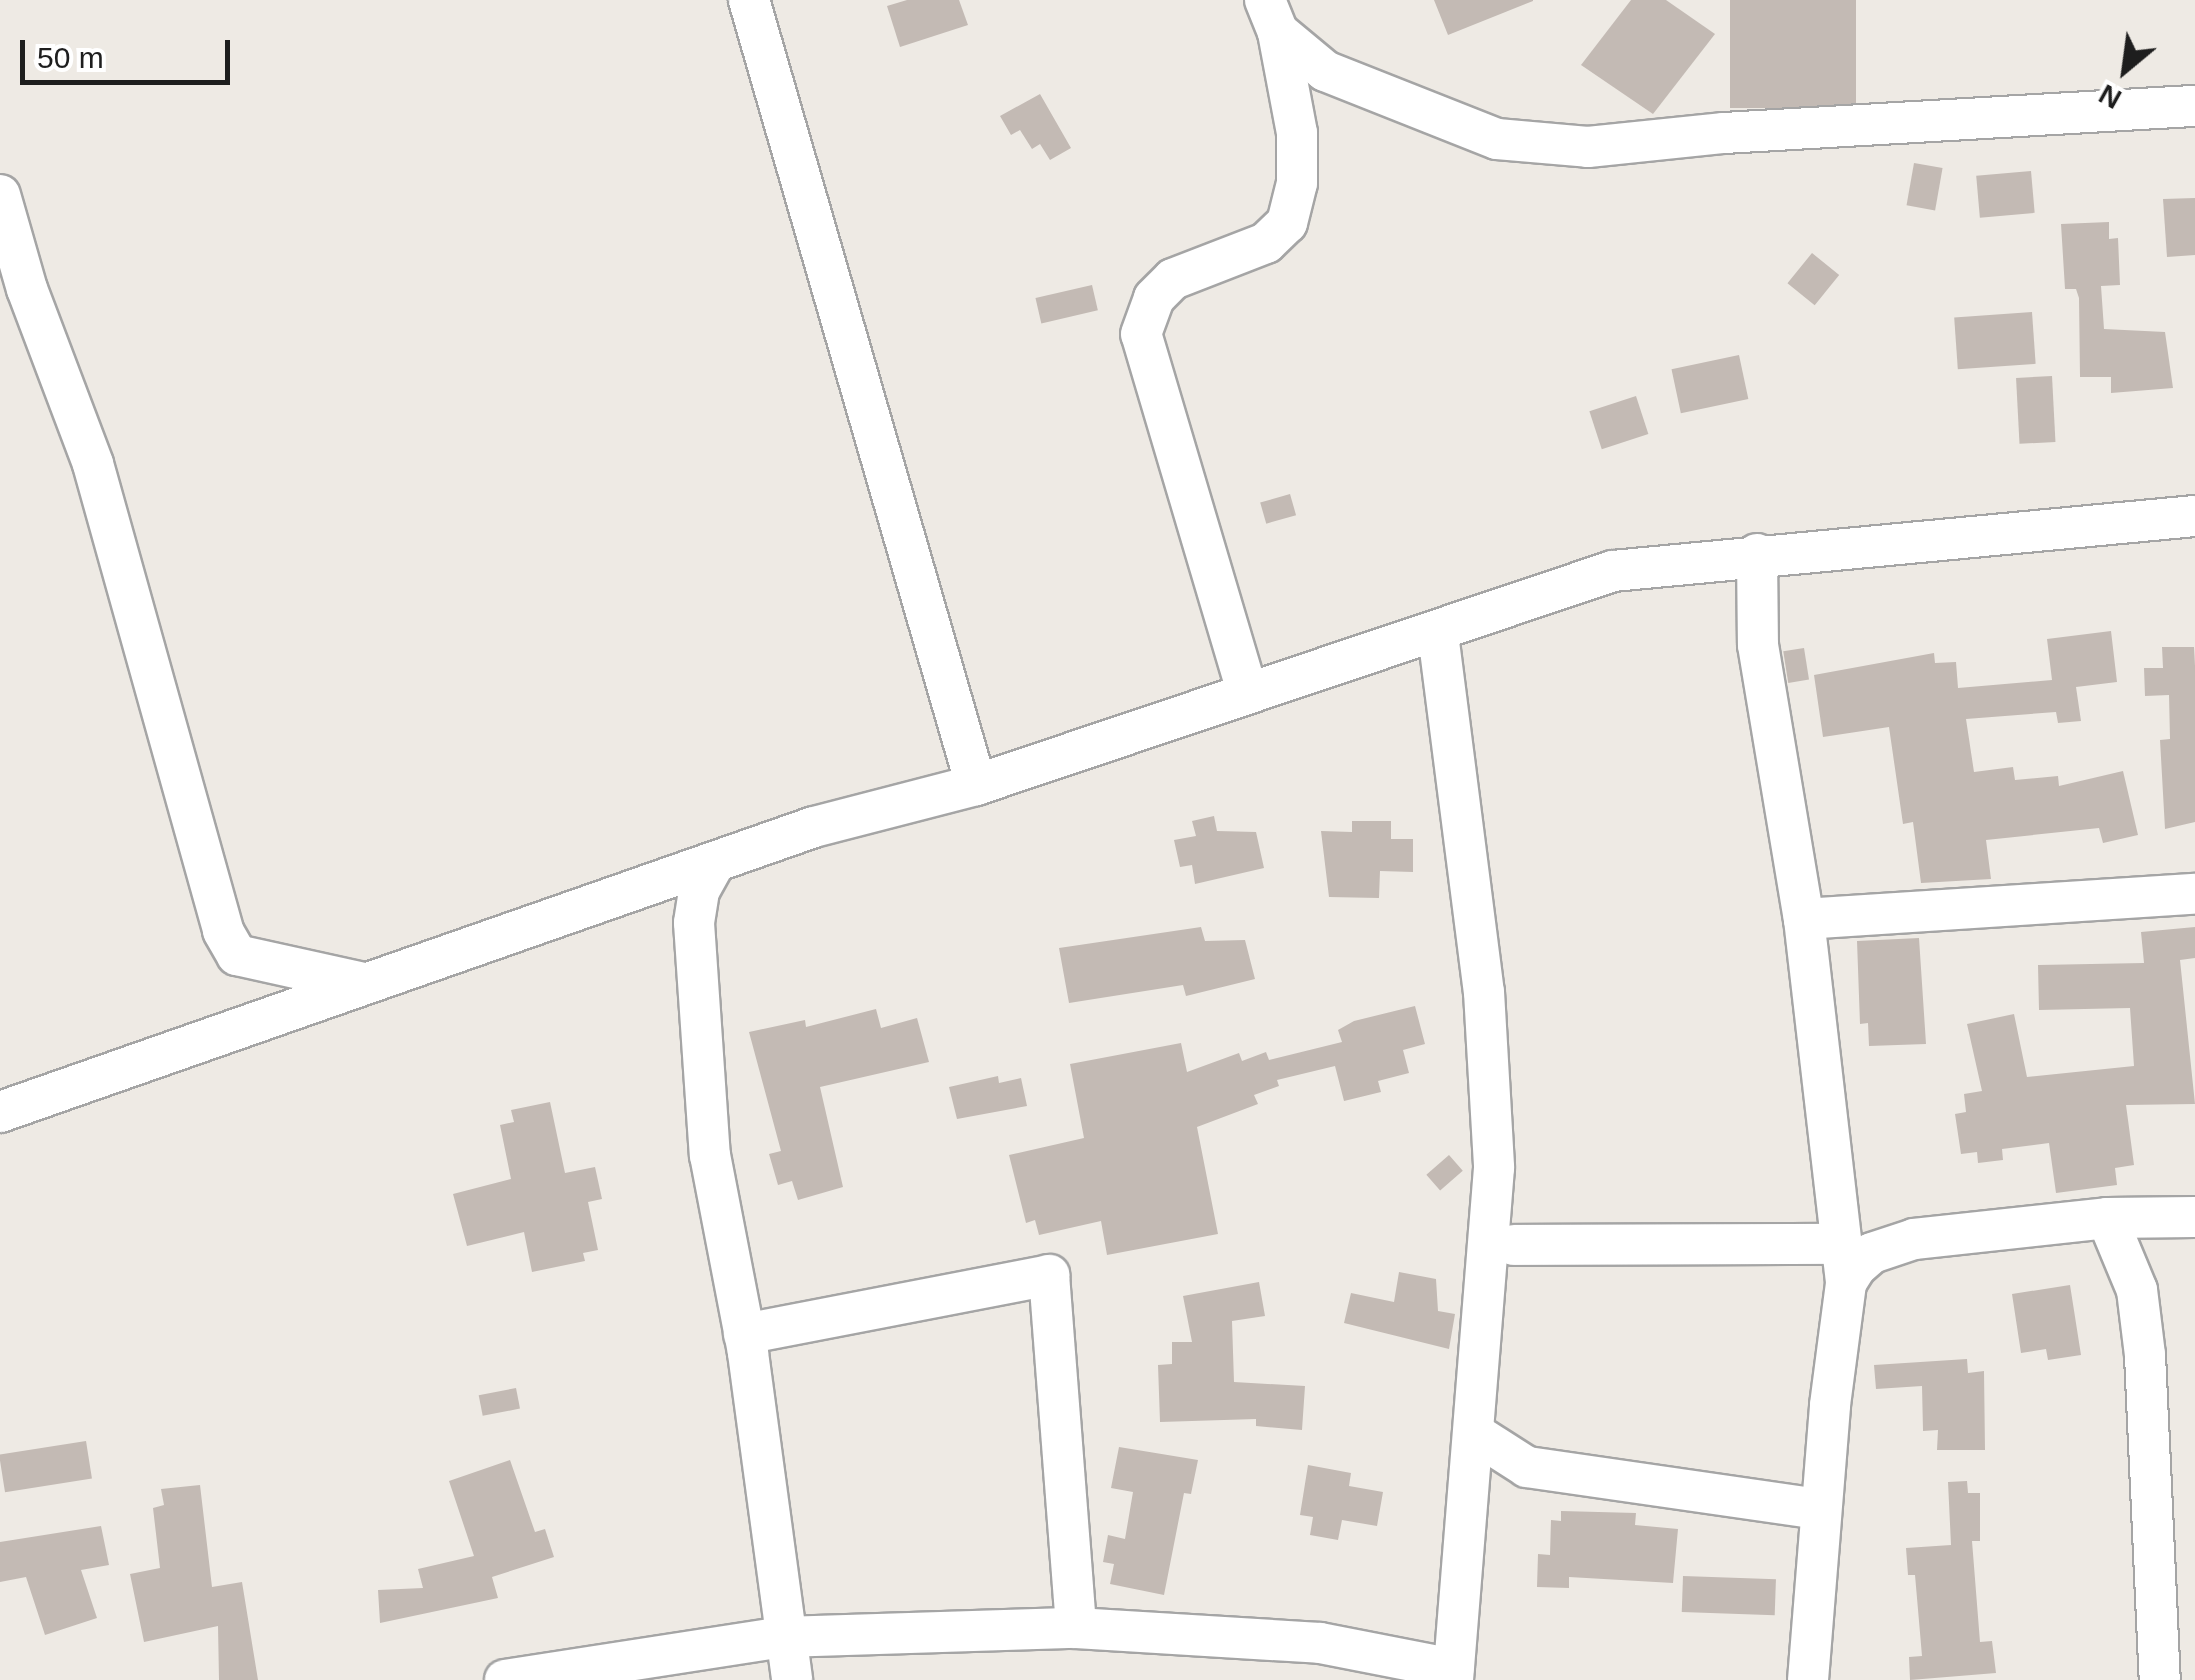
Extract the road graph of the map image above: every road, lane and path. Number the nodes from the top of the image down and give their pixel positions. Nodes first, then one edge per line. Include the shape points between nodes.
1 (748, 0) edge
2 (1271, 16) edge
3 (2195, 106) edge
4 (0, 194) edge
5 (2195, 516) edge
6 (1756, 554) junction
7 (1438, 634) junction
8 (1248, 691) junction
9 (976, 785) junction
10 (714, 864) junction
11 (2195, 894) edge
12 (1804, 918) junction
13 (359, 982) junction
14 (0, 1112) edge
15 (2107, 1218) junction
16 (2195, 1218) edge
17 (1514, 1245) dead end
18 (1844, 1263) junction
19 (744, 1334) junction
20 (1477, 1434) junction
21 (1527, 1466) junction
22 (1471, 1500) junction
23 (1818, 1509) junction
24 (1076, 1628) junction
25 (783, 1637) junction
26 (1454, 1675) edge
27 (505, 1680) edge
28 (792, 1680) edge
29 (1808, 1680) edge
30 (2160, 1680) edge

1 - 9 street
2 - 3 street via 1324,71 1498,139 1588,147
2 - 8 street via 1297,134 1297,183 1287,224 1266,243 1173,280 1154,298 1140,334
4 - 13 street via 27,289 98,482 223,931 237,955
5 - 6 street
6 - 7 street via 1613,571
6 - 12 street via 1758,646
7 - 8 street
7 - 20 street via 1484,992 1494,1168
8 - 9 street
9 - 10 street via 814,827
10 - 13 street
10 - 19 street via 697,907 695,977 710,1156
11 - 12 street
12 - 18 street
13 - 14 street
15 - 16 street
15 - 18 street via 1914,1239
15 - 30 street via 2136,1290 2145,1355
17 - 18 street
18 - 23 street
19 - 24 street via 1049,1275
19 - 25 street
20 - 21 street
20 - 22 street
21 - 22 street
21 - 23 street
22 - 26 street
23 - 29 street
24 - 25 street
24 - 26 street via 1320,1644
25 - 27 street
25 - 28 street

